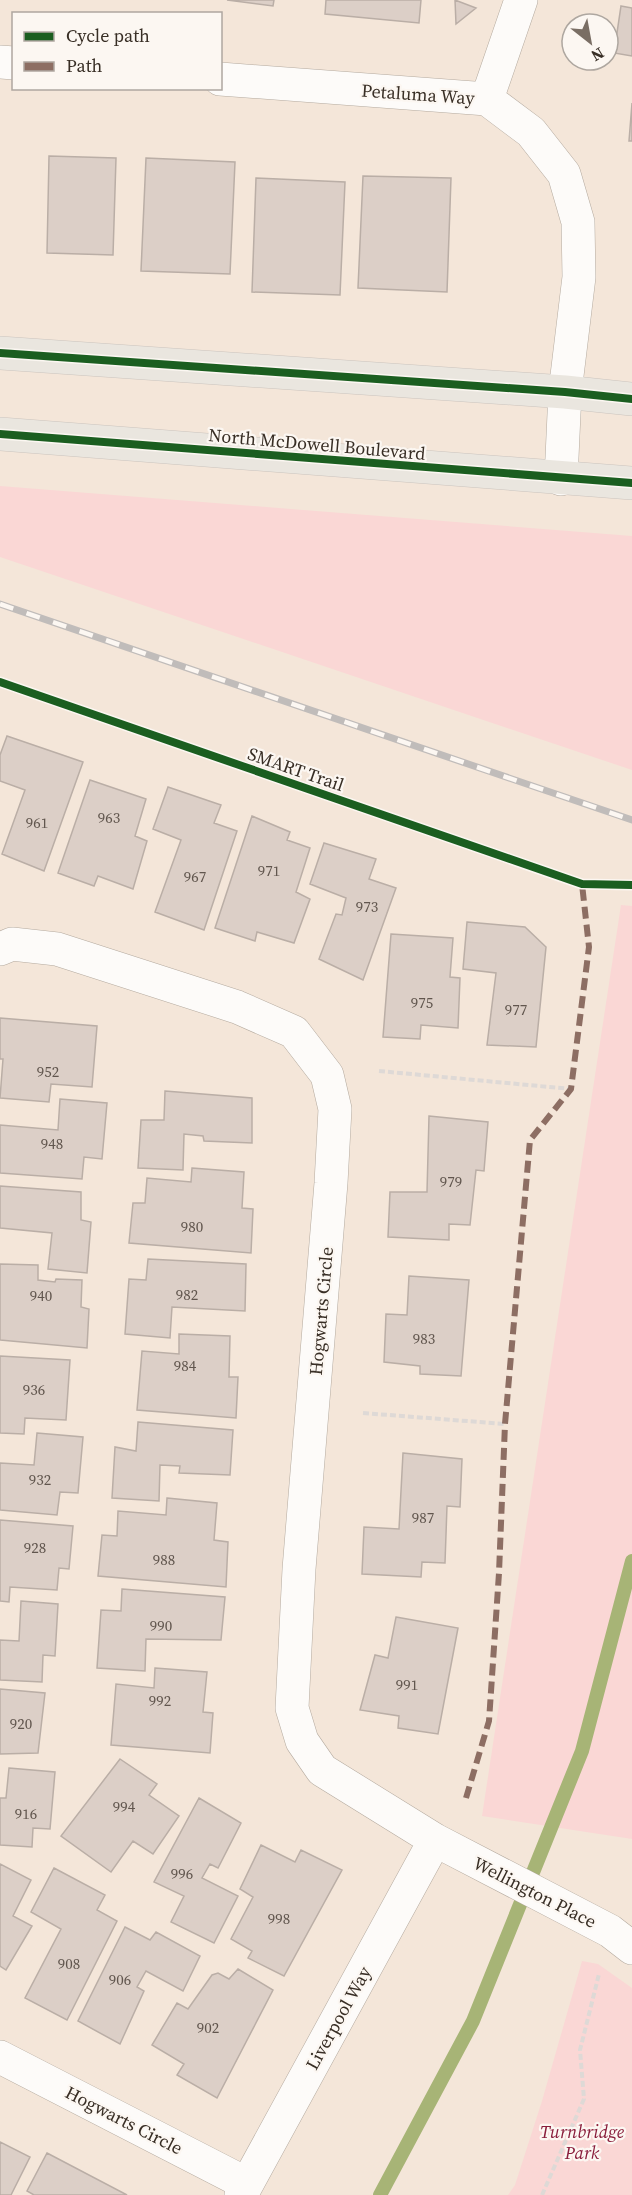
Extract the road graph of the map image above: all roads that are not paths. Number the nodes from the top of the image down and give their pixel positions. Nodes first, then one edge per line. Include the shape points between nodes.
1 (521, 0) edge
2 (222, 79) edge
3 (487, 99) junction
4 (0, 353) edge
5 (565, 392) junction
6 (632, 399) edge
7 (0, 434) edge
8 (561, 479) junction
9 (632, 483) edge
10 (0, 949) edge
11 (435, 1840) junction
12 (621, 1939) edge
13 (0, 2057) edge
14 (244, 2189) edge

1 - 3 street
2 - 3 street, Petaluma Way
3 - 5 street, Petaluma Way via 531,132 564,174 578,222 579,277
4 - 5 main road
5 - 6 main road
5 - 8 street, Petaluma Way
7 - 8 main road, North McDowell Boulevard
8 - 9 main road, North McDowell Boulevard
10 - 11 street, Hogwarts Circle via 12,944 57,949 237,1007 294,1032 327,1076 335,1109 332,1172 299,1569 292,1708 302,1741 322,1770
11 - 12 street, Wellington Place
11 - 14 street, Liverpool Way
13 - 14 street, Hogwarts Circle

